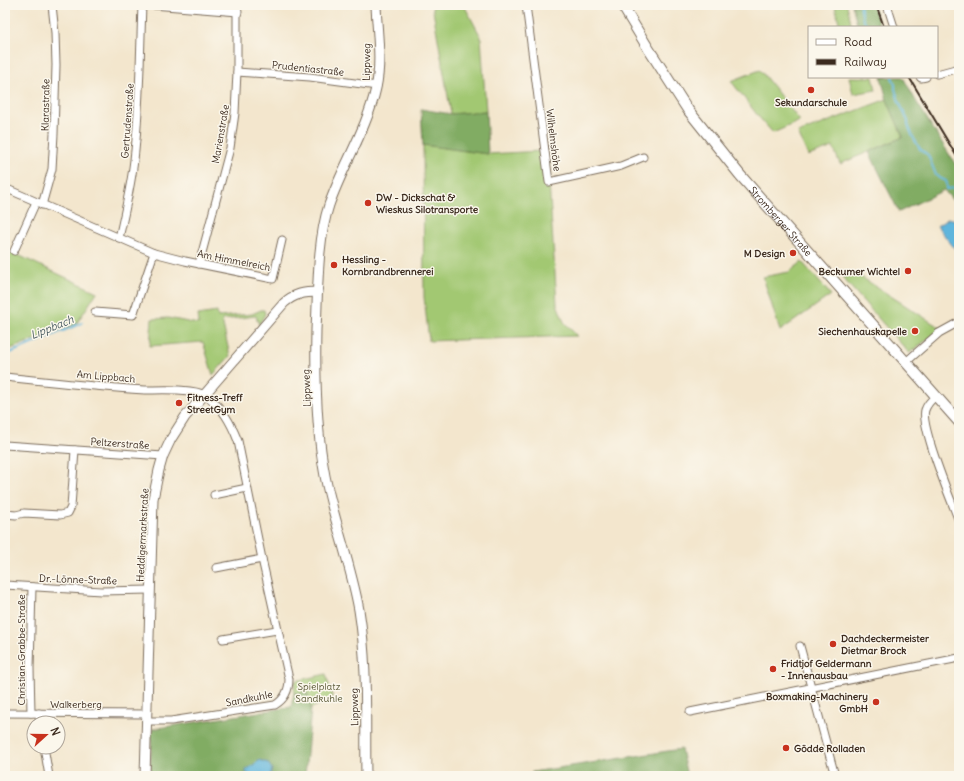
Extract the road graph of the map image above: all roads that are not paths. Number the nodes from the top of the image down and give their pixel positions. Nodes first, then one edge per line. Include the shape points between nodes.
1 (52, 5) edge
2 (142, 5) edge
3 (153, 5) edge
4 (376, 5) edge
5 (526, 5) edge
6 (622, 5) edge
7 (887, 5) edge
8 (238, 8) edge
9 (894, 26) edge
10 (959, 68) edge
11 (238, 72) junction
12 (938, 74) edge
13 (377, 86) junction
14 (643, 158) dead end
15 (5, 188) edge
16 (39, 203) junction
17 (119, 238) junction
18 (282, 240) dead end
19 (14, 252) dead end
20 (154, 253) junction
21 (199, 264) junction
22 (318, 292) junction
23 (95, 312) dead end
24 (959, 322) edge
25 (906, 362) junction
26 (5, 378) edge
27 (204, 395) junction
28 (936, 396) junction
29 (959, 422) edge
30 (5, 445) edge
31 (75, 450) junction
32 (163, 456) junction
33 (247, 488) junction
34 (214, 495) dead end
35 (5, 514) edge
36 (959, 521) edge
37 (262, 559) junction
38 (216, 568) dead end
39 (5, 585) edge
40 (32, 587) junction
41 (150, 590) junction
42 (277, 630) junction
43 (223, 639) dead end
44 (800, 646) dead end
45 (959, 658) edge
46 (811, 689) junction
47 (690, 712) dead end
48 (5, 713) edge
49 (31, 713) junction
50 (39, 713) joint
51 (147, 718) junction
52 (45, 755) edge
53 (49, 776) edge
54 (145, 776) edge
55 (366, 776) edge
56 (835, 776) edge

1 - 16 street, Klarastraße via 56,65 52,169
2 - 17 street, Gertrudenstraße via 134,161
3 - 8 street
4 - 13 street, Lippweg via 379,63
5 - 14 street, Wilhelmshöhe via 549,182 621,166
6 - 25 main road, Stromberger Straße via 706,134
7 - 9 street
8 - 11 street, Marienstraße
10 - 12 street
11 - 13 street, Prudentiastraße via 310,77
11 - 21 street, Marienstraße via 230,148
13 - 22 street, Lippweg via 369,113 329,206 321,241
15 - 16 street, Am Himmelreich
16 - 17 street, Am Himmelreich
16 - 19 street
17 - 20 street, Am Himmelreich
18 - 21 street, Am Himmelreich via 273,279
20 - 21 street, Am Himmelreich
20 - 23 street via 133,315
22 - 27 street, Heddigermarkstraße via 303,292 284,303
22 - 55 street, Lippweg via 318,429 325,478 352,574 359,611 365,672
24 - 25 street via 939,333
25 - 28 main road, Stromberger Straße
26 - 27 street, Am Lippbach via 144,390 196,391
27 - 32 street, Heddigermarkstraße via 185,417
27 - 33 street, Sandkuhle via 220,408 233,428
28 - 29 main road, Stromberger Straße
28 - 36 street via 924,411 924,420
30 - 31 street, Peltzerstraße
31 - 32 street, Peltzerstraße
31 - 35 street via 71,508 68,513
32 - 41 street, Heddigermarkstraße via 153,499
33 - 34 street
33 - 37 street, Sandkuhle
37 - 38 street
37 - 42 street, Sandkuhle
39 - 40 street, Dr.-Lönne-Straße
40 - 41 street, Dr.-Lönne-Straße via 101,591
40 - 49 street, Christian-Grabbe-Straße
41 - 51 street, Heddigermarkstraße
42 - 43 street
42 - 51 street, Sandkuhle via 289,679 289,687 282,701 275,705 170,721
44 - 46 street
45 - 46 street
46 - 47 street
46 - 56 street
48 - 49 street, Walkerberg
49 - 50 street, Walkerberg
50 - 51 street, Walkerberg
51 - 54 street, Heddigermarkstraße
52 - 53 street

